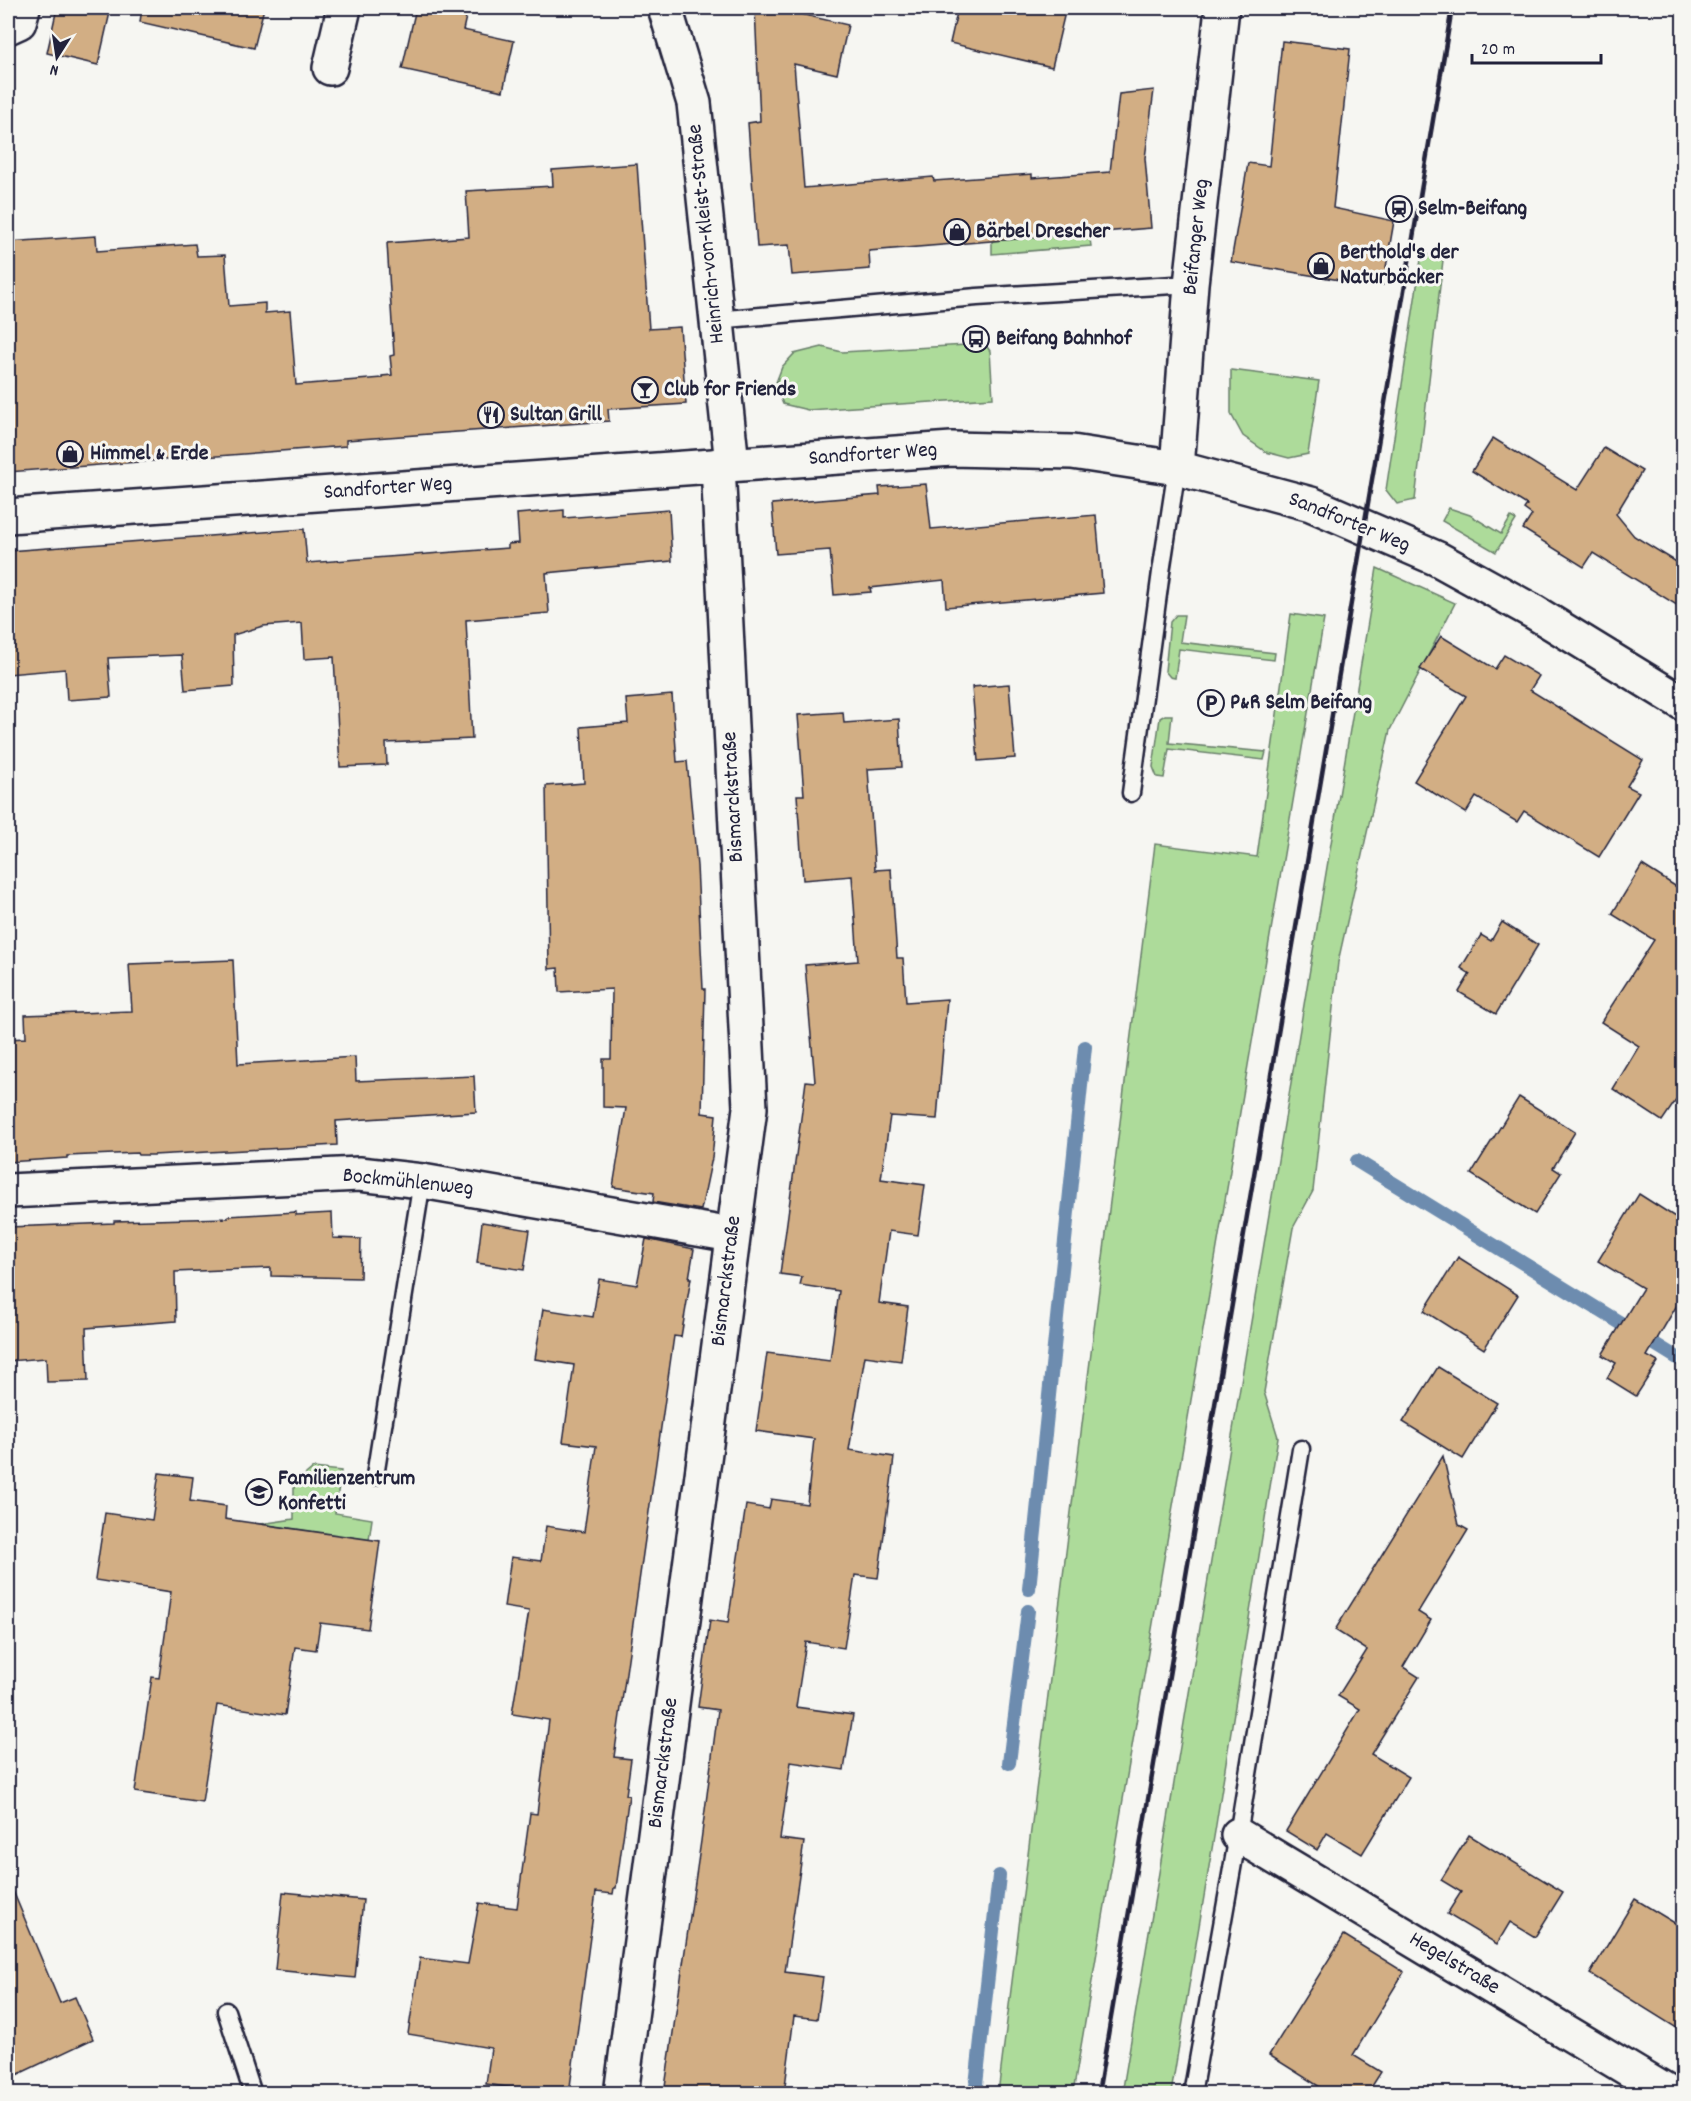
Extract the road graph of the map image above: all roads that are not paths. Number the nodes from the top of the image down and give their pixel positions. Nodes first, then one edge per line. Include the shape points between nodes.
1 (23, 8) edge
2 (344, 8) edge
3 (665, 8) edge
4 (1222, 8) edge
5 (8, 27) edge
6 (330, 68) dead end
7 (1191, 284) junction
8 (716, 320) junction
9 (725, 465) junction
10 (1177, 468) junction
11 (8, 516) edge
12 (1683, 704) edge
13 (1131, 793) dead end
14 (422, 1181) junction
15 (8, 1191) edge
16 (732, 1235) junction
17 (1301, 1449) dead end
18 (375, 1476) dead end
19 (1238, 1835) junction
20 (226, 2011) dead end
21 (253, 2094) edge
22 (621, 2094) edge
23 (1192, 2094) edge
24 (1670, 2094) edge

1 - 5 street via 19,22
2 - 6 street
3 - 8 street, Heinrich-von-Kleist-Straße via 694,103
4 - 7 street, Beifanger Weg
7 - 8 lane via 977,297
7 - 10 street, Beifanger Weg
8 - 9 street, Heinrich-von-Kleist-Straße
9 - 10 street, Sandforter Weg via 952,449 1072,452
9 - 11 street, Sandforter Weg
9 - 16 street, Bismarckstraße via 750,1108
10 - 12 street, Sandforter Weg via 1311,504 1438,559 1534,612
10 - 13 lane
14 - 15 street, Bockmühlenweg via 359,1174
14 - 16 street, Bockmühlenweg
14 - 18 lane
16 - 22 street, Bismarckstraße
17 - 19 lane
19 - 23 lane
19 - 24 street, Hegelstraße
20 - 21 lane

